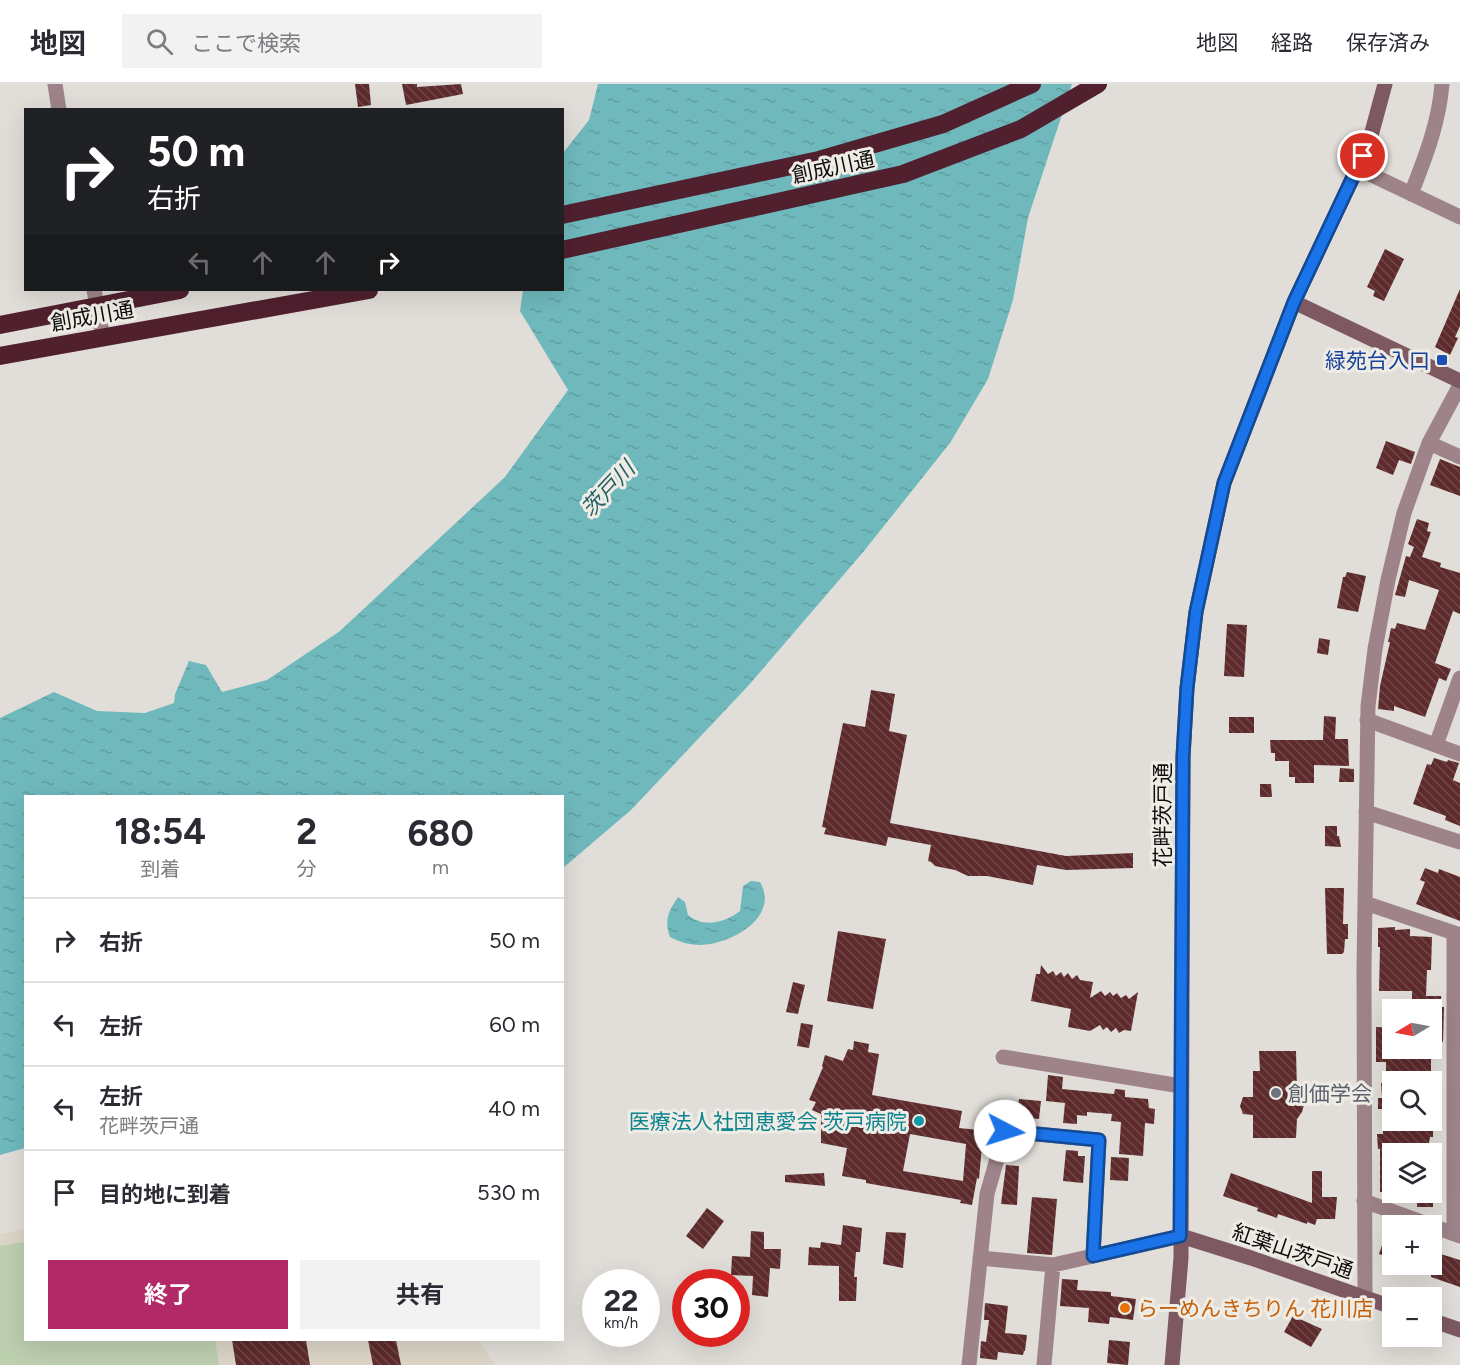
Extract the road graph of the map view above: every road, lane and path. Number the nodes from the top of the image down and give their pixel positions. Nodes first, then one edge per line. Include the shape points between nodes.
1 (55, 84) edge
2 (1032, 84) edge
3 (1098, 84) edge
4 (1385, 84) edge
5 (1442, 84) edge
6 (59, 108) edge
7 (1357, 168) junction
8 (1411, 194) junction
9 (564, 214) edge
10 (1460, 217) edge
11 (564, 250) edge
12 (168, 291) edge
13 (363, 291) edge
14 (95, 297) edge
15 (1294, 302) junction
16 (0, 325) edge
17 (103, 337) junction
18 (0, 356) edge
19 (1460, 383) edge
20 (1429, 443) junction
21 (1460, 457) edge
22 (1460, 678) edge
23 (1367, 720) junction
24 (1436, 745) junction
25 (1460, 754) edge
26 (1366, 812) junction
27 (1460, 842) edge
28 (1365, 903) junction
29 (1457, 934) edge
30 (1457, 1037) edge
31 (1003, 1057) dead end
32 (1181, 1086) junction
33 (1457, 1135) edge
34 (1364, 1201) junction
35 (1457, 1235) edge
36 (1180, 1236) junction
37 (1093, 1256) junction
38 (980, 1258) junction
39 (1053, 1265) junction
40 (1365, 1297) junction
41 (1382, 1303) edge
42 (1442, 1324) edge
43 (1460, 1330) edge
44 (969, 1365) edge
45 (1044, 1365) edge
46 (1172, 1365) edge

1 - 6 street
2 - 9 highway, 創成川通 via 943,124 819,160
3 - 11 highway, 創成川通 via 1020,129 903,174
4 - 7 main road, 花畔茨戸通 via 1369,143
5 - 8 street via 1434,128
7 - 8 street
7 - 15 main road, 花畔茨戸通
8 - 10 street
12 - 14 highway, 創成川通
13 - 17 highway, 創成川通
14 - 16 highway, 創成川通
14 - 17 street
15 - 19 main road
15 - 32 main road, 花畔茨戸通 via 1224,483 1196,612 1183,756
17 - 18 highway, 創成川通
19 - 20 street
20 - 21 street
20 - 23 street via 1404,513 1388,580
22 - 24 street
23 - 24 street
23 - 26 street
24 - 25 street
26 - 27 street
26 - 28 street
28 - 29 street
28 - 34 street
29 - 30 street
30 - 33 street
31 - 32 street
32 - 36 main road, 花畔茨戸通
33 - 35 street
34 - 35 street
34 - 40 street
36 - 37 street
36 - 40 main road, 紅葉山茨戸通
36 - 46 main road, 花畔茨戸通
37 - 38 street via 1099,1140 1005,1131 987,1194
37 - 39 street
38 - 39 street
38 - 44 street
39 - 45 street
40 - 41 main road, 紅葉山茨戸通
42 - 43 main road

